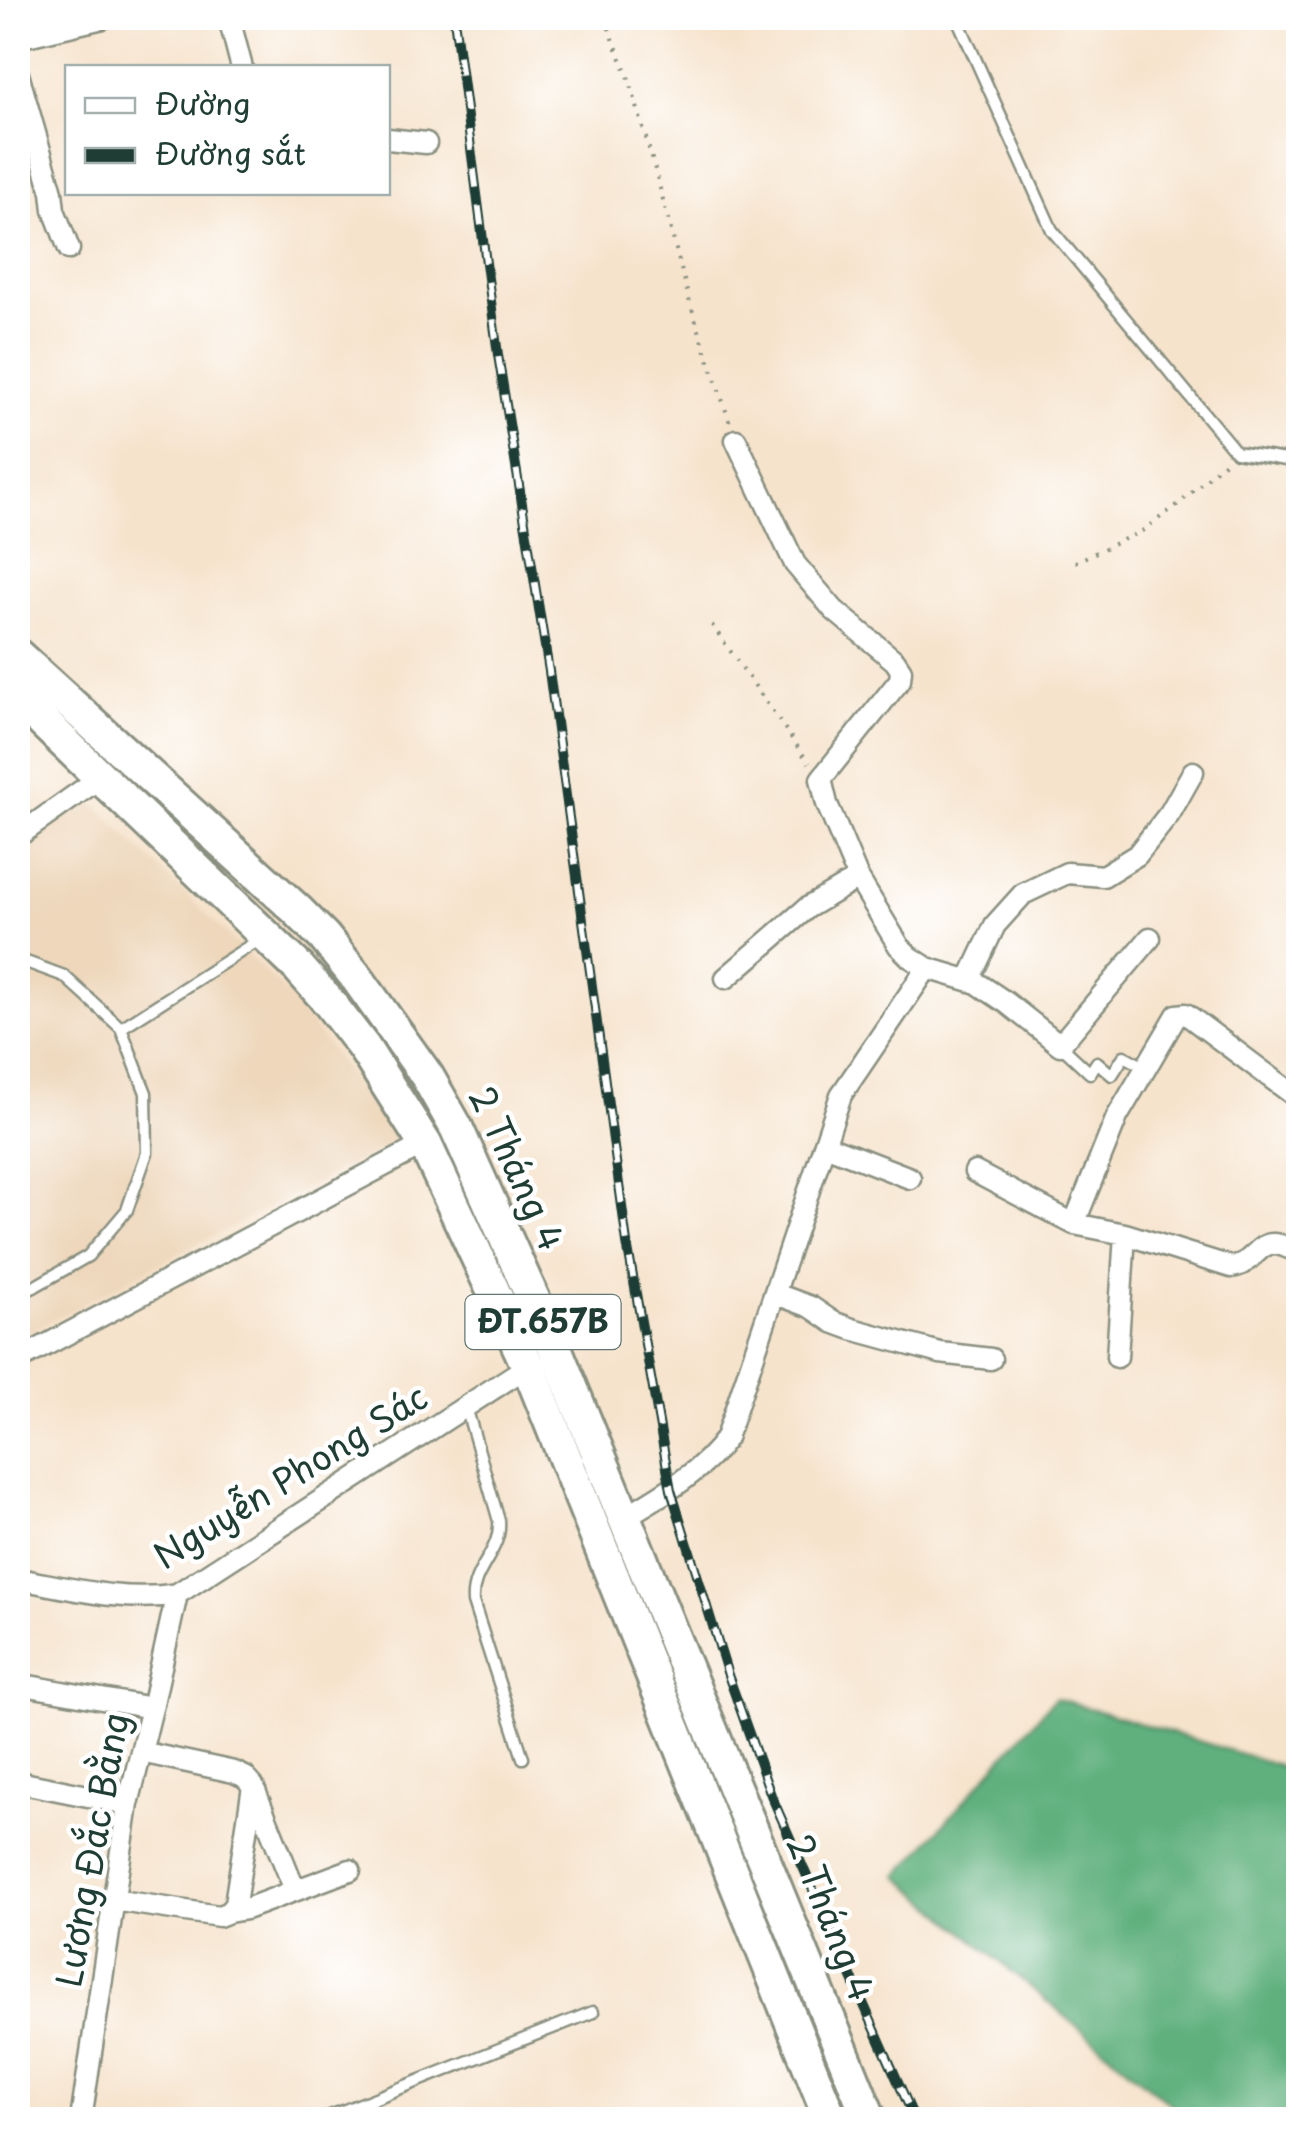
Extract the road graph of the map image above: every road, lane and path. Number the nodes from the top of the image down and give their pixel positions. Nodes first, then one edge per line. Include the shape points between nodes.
1 (103, 18) edge
2 (229, 18) edge
3 (605, 18) edge
4 (958, 18) edge
5 (18, 38) edge
6 (241, 65) edge
7 (18, 74) edge
8 (390, 139) edge
9 (426, 143) dead end
10 (60, 190) edge
11 (69, 249) dead end
12 (736, 440) joint
13 (1236, 452) junction
14 (1298, 462) edge
15 (1075, 562) dead end
16 (712, 625) dead end
17 (18, 656) edge
18 (18, 698) edge
19 (1193, 772) dead end
20 (101, 777) junction
21 (821, 779) junction
22 (18, 836) edge
23 (858, 878) junction
24 (298, 910) junction
25 (267, 935) junction
26 (1150, 938) dead end
27 (18, 960) edge
28 (927, 968) junction
29 (726, 978) dead end
30 (968, 980) junction
31 (121, 1028) junction
32 (1060, 1045) junction
33 (1146, 1068) junction
34 (1298, 1098) edge
35 (456, 1127) junction
36 (426, 1144) junction
37 (825, 1145) junction
38 (975, 1172) dead end
39 (910, 1178) dead end
40 (1074, 1224) junction
41 (1125, 1234) junction
42 (1298, 1252) edge
43 (18, 1292) edge
44 (776, 1294) junction
45 (1118, 1357) dead end
46 (542, 1358) junction
47 (991, 1359) dead end
48 (18, 1360) edge
49 (466, 1406) junction
50 (622, 1518) junction
51 (18, 1579) edge
52 (177, 1594) junction
53 (18, 1684) edge
54 (152, 1708) junction
55 (142, 1752) junction
56 (523, 1758) dead end
57 (18, 1782) edge
58 (253, 1786) junction
59 (128, 1804) junction
60 (763, 1860) junction
61 (350, 1870) dead end
62 (731, 1872) junction
63 (296, 1890) junction
64 (113, 1900) junction
65 (229, 1912) junction
66 (594, 2012) dead end
67 (861, 2117) edge
68 (81, 2120) edge
69 (320, 2120) edge
70 (830, 2120) edge

1 - 5 street
2 - 6 street
3 - 12 path
4 - 13 lane via 1052,230
7 - 10 street
8 - 9 street
10 - 11 street via 54,210
12 - 21 street via 795,564 834,610 902,670
13 - 14 lane
13 - 15 path via 1142,531
16 - 21 path
17 - 24 main road, 2 Tháng 4 / ĐT.657B
18 - 20 main road, 2 Tháng 4 / ĐT.657B
19 - 30 street via 1137,855 1103,876 1068,873 1023,894 995,925
20 - 22 street
20 - 25 main road, 2 Tháng 4 / ĐT.657B
21 - 23 street
23 - 28 street via 899,946
23 - 29 street via 807,908
24 - 25 main road
24 - 35 main road, 2 Tháng 4 / ĐT.657B via 357,978
25 - 31 lane
25 - 36 main road, 2 Tháng 4 / ĐT.657B via 364,1048
26 - 32 street
27 - 31 lane via 64,976
28 - 30 street
28 - 37 street via 841,1095
30 - 32 street
31 - 43 lane via 146,1093 147,1153 127,1210 88,1256
32 - 33 lane via 1090,1073 1097,1062 1112,1075 1124,1056
33 - 34 street via 1177,1016 1186,1014
33 - 40 street via 1117,1117
35 - 36 main road
35 - 46 main road, 2 Tháng 4 / ĐT.657B
36 - 46 main road, 2 Tháng 4 / ĐT.657B
36 - 48 street
37 - 39 street
37 - 44 street
38 - 40 street
40 - 41 street
41 - 42 street via 1231,1267 1267,1244
41 - 45 street
44 - 47 street via 852,1329
44 - 50 street via 720,1447 670,1490
46 - 49 street, Nguyễn Phong Sác
46 - 50 main road, 2 Tháng 4 / ĐT.657B
46 - 62 main road, 2 Tháng 4 / ĐT.657B
49 - 52 street, Nguyễn Phong Sác
49 - 56 lane via 500,1532 472,1591
50 - 60 main road, 2 Tháng 4 / ĐT.657B
51 - 52 street, Nguyễn Phong Sác via 134,1598
52 - 54 street, Lương Đắc Bằng
53 - 54 street
54 - 55 street, Lương Đắc Bằng
55 - 58 street via 234,1772
55 - 59 street, Lương Đắc Bằng
57 - 59 street
58 - 63 street
58 - 65 street
59 - 64 street, Lương Đắc Bằng
60 - 62 main road
60 - 67 main road, 2 Tháng 4 / ĐT.657B
61 - 63 street
62 - 70 main road, 2 Tháng 4 / ĐT.657B
63 - 65 street
64 - 65 street via 219,1916
64 - 68 street, Lương Đắc Bằng
66 - 69 lane

